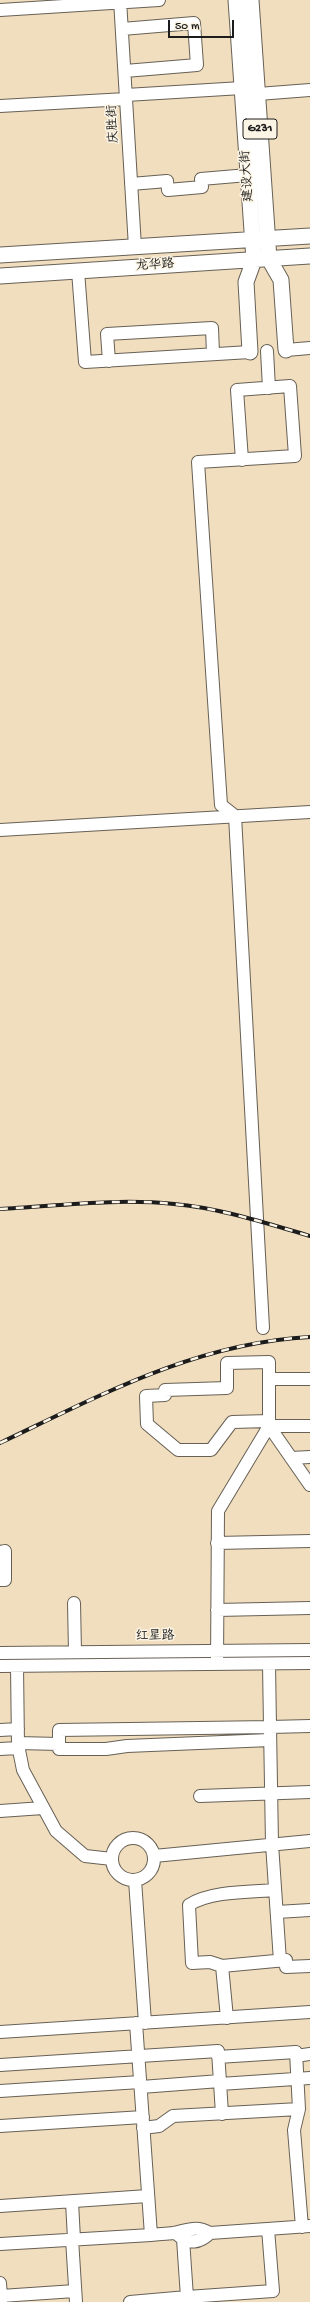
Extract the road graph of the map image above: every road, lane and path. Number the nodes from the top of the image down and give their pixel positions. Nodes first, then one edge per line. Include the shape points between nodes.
1 (159, 0) edge
2 (236, 0) edge
3 (251, 0) edge
4 (120, 1) edge
5 (13, 4) edge
6 (0, 10) edge
7 (122, 29) junction
8 (125, 71) junction
9 (242, 88) junction
10 (310, 90) edge
11 (258, 94) junction
12 (126, 97) junction
13 (0, 106) edge
14 (248, 175) junction
15 (131, 184) junction
16 (310, 236) edge
17 (260, 239) junction
18 (135, 247) junction
19 (0, 255) edge
20 (310, 256) edge
21 (261, 259) junction
22 (78, 271) junction
23 (0, 276) edge
24 (310, 348) edge
25 (286, 350) joint
26 (267, 351) dead end
27 (250, 352) joint
28 (213, 354) junction
29 (109, 361) junction
30 (269, 388) junction
31 (242, 460) junction
32 (310, 812) edge
33 (235, 816) junction
34 (0, 830) edge
35 (263, 1328) dead end
36 (269, 1379) junction
37 (310, 1379) edge
38 (269, 1424) junction
39 (310, 1426) edge
40 (310, 1457) edge
41 (291, 1458) junction
42 (310, 1485) edge
43 (310, 1541) edge
44 (218, 1543) junction
45 (0, 1552) edge
46 (0, 1580) edge
47 (74, 1603) dead end
48 (310, 1608) edge
49 (217, 1610) junction
50 (310, 1650) edge
51 (217, 1651) junction
52 (74, 1652) junction
53 (0, 1653) edge
54 (310, 1663) edge
55 (217, 1664) junction
56 (269, 1664) junction
57 (0, 1666) edge
58 (17, 1666) junction
59 (310, 1726) edge
60 (270, 1727) junction
61 (204, 1728) junction
62 (18, 1729) junction
63 (107, 1729) junction
64 (0, 1730) edge
65 (270, 1740) junction
66 (198, 1743) junction
67 (59, 1744) junction
68 (18, 1745) junction
69 (0, 1749) edge
70 (106, 1749) junction
71 (310, 1792) edge
72 (271, 1794) junction
73 (200, 1796) dead end
74 (43, 1808) junction
75 (0, 1811) edge
76 (310, 1841) edge
77 (272, 1844) junction
78 (154, 1856) junction
79 (112, 1859) junction
80 (135, 1880) junction
81 (275, 1890) junction
82 (310, 1910) edge
83 (277, 1912) junction
84 (280, 1961) junction
85 (222, 1966) junction
86 (310, 1966) edge
87 (310, 2012) edge
88 (227, 2018) junction
89 (141, 2023) junction
90 (0, 2032) edge
91 (310, 2054) edge
92 (138, 2056) junction
93 (218, 2056) junction
94 (296, 2056) junction
95 (0, 2065) edge
96 (310, 2078) edge
97 (297, 2079) junction
98 (220, 2082) junction
99 (140, 2084) junction
100 (0, 2091) edge
101 (299, 2109) junction
102 (222, 2114) junction
103 (143, 2122) junction
104 (0, 2126) edge
105 (148, 2196) junction
106 (72, 2202) junction
107 (0, 2206) edge
108 (306, 2226) edge
109 (268, 2229) junction
110 (151, 2235) junction
111 (179, 2236) junction
112 (73, 2239) junction
113 (0, 2244) edge
114 (0, 2283) edge
115 (75, 2297) edge
116 (187, 2297) junction
117 (232, 2298) edge
118 (1, 2299) edge
119 (154, 2301) edge
120 (130, 2302) edge

1 - 4 street
2 - 9 main road, 建设大街 / G231
3 - 11 main road, 建设大街 / G231
4 - 5 street
4 - 7 street, 庆胜街
5 - 6 street
7 - 8 street, 庆胜街
7 - 8 street via 194,23 197,65
8 - 12 street, 庆胜街
9 - 12 street
9 - 14 main road, 建设大街 / G231
10 - 11 street
11 - 17 main road, 建设大街 / G231
12 - 13 street
12 - 15 street, 庆胜街
14 - 15 street via 201,179 202,187 168,190 167,181
14 - 17 main road, 建设大街 / G231
15 - 18 street, 庆胜街
16 - 17 main road, 龙华路
17 - 18 main road, 龙华路
17 - 21 main road, 建设大街 / G231
18 - 19 main road, 龙华路
20 - 21 main road, 龙华路
21 - 22 main road, 龙华路
21 - 25 main road, 建设大街 via 281,280
21 - 27 main road, 建设大街 via 246,282
22 - 23 main road, 龙华路
22 - 29 street via 84,362
24 - 25 street
26 - 30 street
27 - 28 street
28 - 29 street
28 - 29 street via 212,328 107,334
30 - 31 street via 237,390
30 - 31 street via 290,386 295,456
31 - 33 street via 198,462 221,805
32 - 33 street
33 - 34 street
33 - 35 street
36 - 37 street
36 - 38 street
36 - 38 street via 269,1362 227,1363 227,1388 165,1390 165,1395 146,1396 147,1424 178,1450 211,1450 232,1422
38 - 39 street
38 - 41 street
38 - 44 street via 218,1511
40 - 41 street
41 - 42 street
43 - 44 street
44 - 49 street
45 - 46 street via 5,1552 5,1580
47 - 52 street
48 - 49 street
49 - 51 street
50 - 51 street, 红星路
51 - 52 street, 红星路
51 - 55 street
52 - 53 street, 红星路
54 - 56 street
55 - 56 street
55 - 58 street
56 - 60 street
57 - 58 street
58 - 62 street
59 - 60 street
60 - 61 street
60 - 65 street
61 - 63 street
61 - 66 street
62 - 64 street
62 - 68 street
63 - 67 street via 59,1730
63 - 70 street
65 - 66 street
65 - 72 street
66 - 70 street
67 - 68 street
67 - 70 street via 59,1749
68 - 69 street
68 - 74 street via 23,1770
71 - 72 street
72 - 73 street
72 - 77 street
74 - 75 street
74 - 79 street via 56,1831 85,1856
76 - 77 street
77 - 78 street
77 - 81 street
78 - 79 street via 146,1842 134,1837 120,1842 115,1847
78 - 80 street via 154,1866 150,1872
79 - 80 street via 119,1874
80 - 89 street
81 - 83 street
81 - 85 street via 231,1894 196,1901 189,1905 192,1963 210,1962
82 - 83 street
83 - 84 street
84 - 85 street
84 - 86 street via 286,1960 286,1967
85 - 88 street
87 - 88 street
88 - 89 street
89 - 90 street
89 - 92 street
91 - 94 street
92 - 93 street via 218,2051
92 - 95 street
92 - 99 street
93 - 94 street via 296,2052
93 - 98 street
94 - 97 street
96 - 97 street
97 - 98 street
97 - 101 street
98 - 99 street
98 - 102 street
99 - 100 street
99 - 103 street
101 - 102 street
101 - 108 street via 294,2130
102 - 103 street via 173,2116 158,2126
103 - 104 street
103 - 105 street
105 - 106 street
105 - 110 street
106 - 107 street
106 - 112 street
108 - 109 street
109 - 111 street via 210,2233 198,2241 189,2242
109 - 117 street via 272,2291
110 - 111 street
110 - 112 street
111 - 116 street
112 - 113 street
112 - 115 street
114 - 118 street
115 - 118 street
116 - 117 street
116 - 119 street
119 - 120 street

